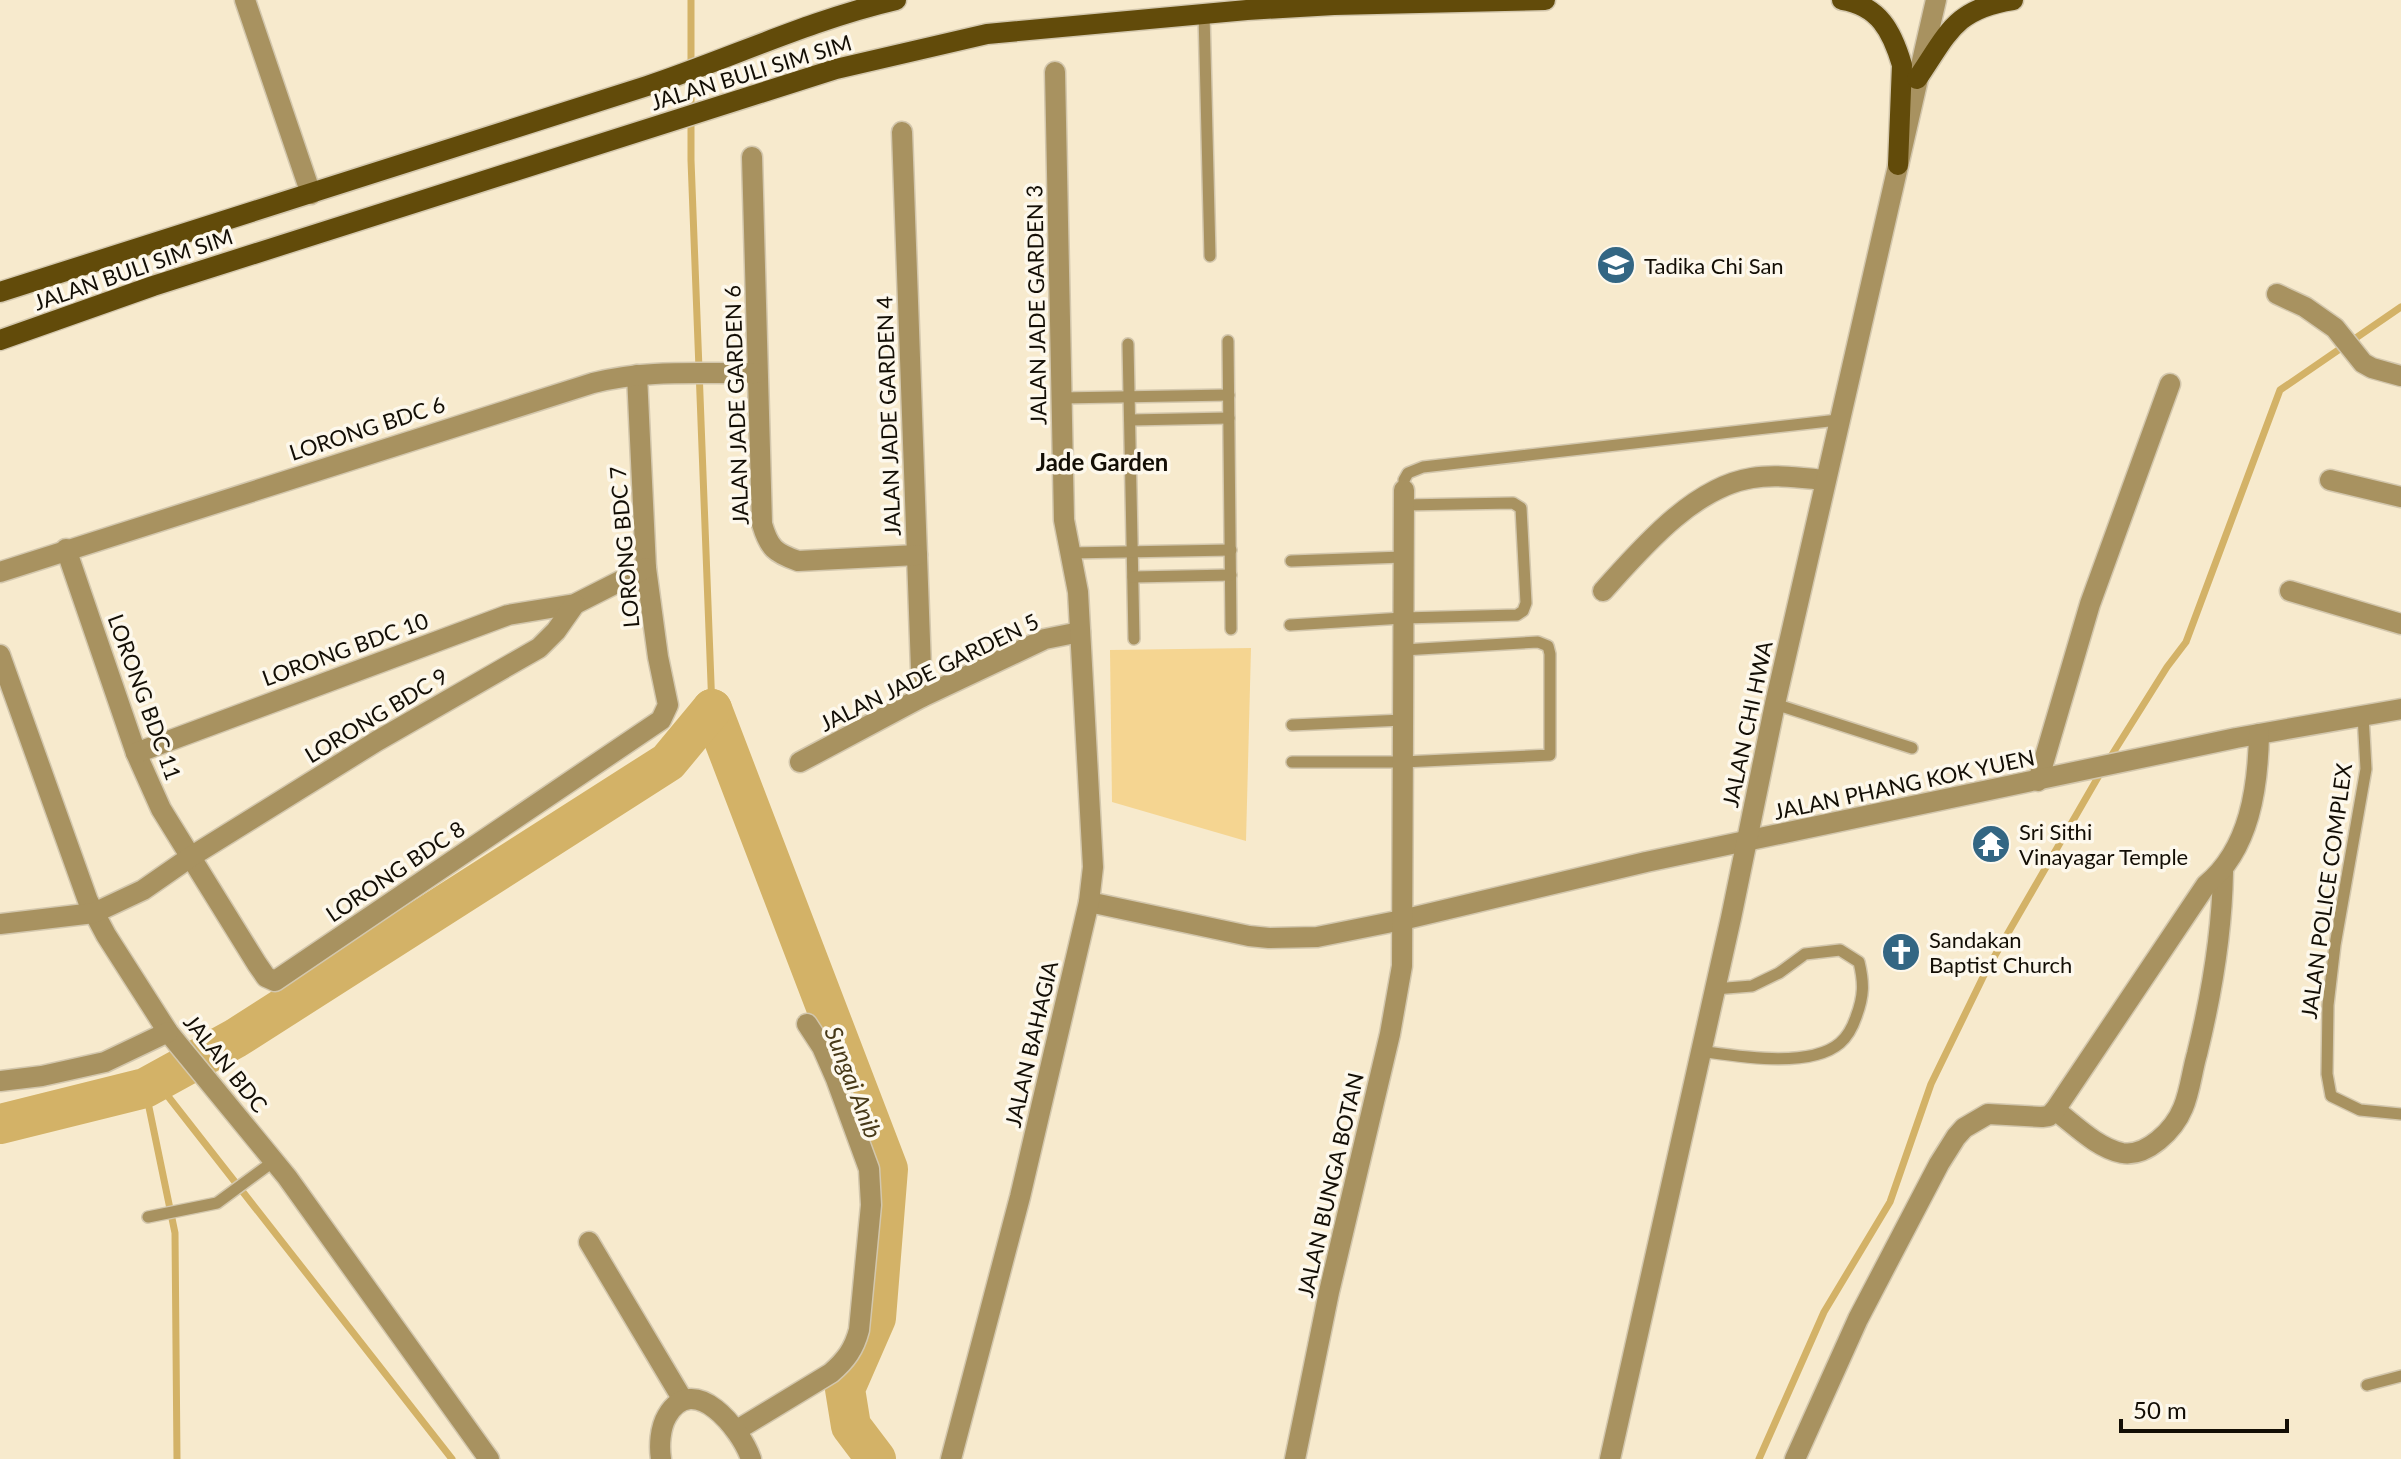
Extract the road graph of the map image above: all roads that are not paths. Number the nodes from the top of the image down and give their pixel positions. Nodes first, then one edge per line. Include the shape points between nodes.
1 (245, 0) edge
2 (896, 0) edge
3 (1545, 0) edge
4 (1842, 0) edge
5 (1936, 0) edge
6 (2013, 0) edge
7 (1488, 1) edge
8 (1204, 13) junction
9 (1055, 72) dead end
10 (1917, 79) junction
11 (902, 132) dead end
12 (752, 157) dead end
13 (1898, 165) junction
14 (311, 194) junction
15 (1210, 256) dead end
16 (0, 292) edge
17 (2277, 294) dead end
18 (100, 305) junction
19 (0, 340) edge
20 (1228, 341) dead end
21 (1128, 344) dead end
22 (0, 354) edge
23 (757, 373) junction
24 (637, 375) junction
25 (2401, 376) edge
26 (2170, 384) dead end
27 (1229, 395) junction
28 (1129, 397) junction
29 (1061, 398) junction
30 (1229, 418) junction
31 (1130, 420) junction
32 (1838, 420) junction
33 (1825, 480) junction
34 (2330, 480) dead end
35 (2401, 497) edge
36 (1404, 498) junction
37 (66, 549) junction
38 (1231, 550) junction
39 (1132, 552) junction
40 (1069, 553) junction
41 (917, 555) junction
42 (1403, 557) junction
43 (1291, 561) dead end
44 (646, 568) junction
45 (0, 572) edge
46 (1231, 575) junction
47 (1133, 577) junction
48 (1603, 591) dead end
49 (2290, 591) dead end
50 (575, 604) junction
51 (1403, 618) junction
52 (2401, 624) edge
53 (1290, 625) dead end
54 (1231, 629) dead end
55 (1080, 632) junction
56 (1134, 639) dead end
57 (1403, 650) junction
58 (0, 655) edge
59 (922, 697) junction
60 (1775, 704) junction
61 (2401, 709) edge
62 (666, 713) joint
63 (2363, 715) junction
64 (1403, 720) junction
65 (1292, 725) dead end
66 (2259, 734) junction
67 (1912, 748) dead end
68 (136, 753) junction
69 (800, 762) dead end
70 (1292, 762) dead end
71 (1403, 762) junction
72 (2038, 781) junction
73 (1747, 842) junction
74 (192, 856) junction
75 (2223, 872) junction
76 (1089, 902) junction
77 (94, 913) junction
78 (1402, 920) junction
79 (0, 924) edge
80 (1714, 989) junction
81 (807, 1024) dead end
82 (168, 1032) junction
83 (1700, 1051) junction
84 (0, 1081) edge
85 (2055, 1110) junction
86 (2401, 1114) edge
87 (274, 1161) junction
88 (154, 1216) dead end
89 (589, 1242) dead end
90 (2401, 1376) edge
91 (2367, 1385) dead end
92 (683, 1400) junction
93 (737, 1430) junction
94 (489, 1459) edge
95 (661, 1459) edge
96 (751, 1459) edge
97 (951, 1459) edge
98 (1295, 1459) edge
99 (1610, 1459) edge
100 (1795, 1459) edge

1 - 14 street
2 - 14 main road, JALAN BULI SIM SIM
3 - 7 main road, JALAN BULI SIM SIM
4 - 13 main road via 1879,17 1897,50 1902,65
5 - 10 street, JALAN CHI HWA
6 - 10 main road via 1964,16
7 - 8 main road, JALAN BULI SIM SIM
8 - 15 lane
8 - 18 main road, JALAN BULI SIM SIM via 987,34 836,69
9 - 29 street, JALAN JADE GARDEN 3
10 - 13 street, JALAN CHI HWA
11 - 41 street, JALAN JADE GARDEN 4
12 - 23 street, JALAN JADE GARDEN 6
13 - 32 street, JALAN CHI HWA
14 - 16 main road, JALAN BULI SIM SIM
17 - 25 street via 2335,328 2363,363
18 - 19 main road, JALAN BULI SIM SIM
18 - 22 main road
20 - 27 lane
21 - 28 lane
23 - 24 street, LORONG BDC 6
23 - 41 street, JALAN JADE GARDEN 6 via 767,543 798,561
24 - 37 street, LORONG BDC 6 via 562,392
24 - 44 street, LORONG BDC 7
26 - 72 street via 2090,604
27 - 28 lane
27 - 30 lane
28 - 29 lane
28 - 31 lane
29 - 40 street, JALAN JADE GARDEN 3
30 - 31 lane
30 - 38 lane
31 - 39 lane
32 - 33 street, JALAN CHI HWA
32 - 36 lane via 1423,467 1408,473
33 - 48 street via 1753,477 1710,493 1642,547
33 - 60 street, JALAN CHI HWA
34 - 35 street
36 - 42 street, JALAN BUNGA BOTAN
36 - 51 lane via 1513,503 1521,508 1526,603 1517,615
37 - 45 street, LORONG BDC 6
37 - 68 street, LORONG BDC 11
38 - 39 lane
38 - 46 lane
39 - 40 lane
39 - 47 lane
40 - 55 street, JALAN JADE GARDEN 3
41 - 59 street, JALAN JADE GARDEN 4
42 - 43 lane
42 - 51 street, JALAN BUNGA BOTAN
44 - 50 street
44 - 62 street, LORONG BDC 7
46 - 47 lane
46 - 54 lane
47 - 56 lane
49 - 52 street
50 - 68 street, LORONG BDC 10 via 508,615
50 - 74 street, LORONG BDC 9 via 539,648
51 - 53 lane
51 - 57 street, JALAN BUNGA BOTAN
55 - 59 street, JALAN JADE GARDEN 5 via 1045,639
55 - 76 street, JALAN BAHAGIA via 1093,867
57 - 64 street, JALAN BUNGA BOTAN
57 - 71 lane via 1538,642 1548,646 1551,746 1550,755 1543,756
58 - 77 street, JALAN BDC
59 - 69 street, JALAN JADE GARDEN 5
60 - 67 lane
60 - 73 street, JALAN CHI HWA
61 - 63 street, JALAN PHANG KOK YUEN
62 - 74 street, LORONG BDC 8 via 275,981 257,964
63 - 66 street, JALAN PHANG KOK YUEN
63 - 86 lane, JALAN POLICE COMPLEX via 2366,769 2328,1005 2327,1074 2331,1096 2360,1110
64 - 65 lane
64 - 71 street, JALAN BUNGA BOTAN
66 - 72 street, JALAN PHANG KOK YUEN
66 - 75 street via 2258,777 2240,839
68 - 74 street, LORONG BDC 11 via 161,809
70 - 71 lane
71 - 78 street, JALAN BUNGA BOTAN
72 - 73 street, JALAN PHANG KOK YUEN
73 - 78 street, JALAN PHANG KOK YUEN
73 - 80 street, JALAN CHI HWA
74 - 77 street, LORONG BDC 9 via 143,890
75 - 85 street via 2206,885
75 - 85 street via 2212,992 2183,1109 2167,1132 2147,1149 2125,1154 2104,1147
76 - 78 street, JALAN PHANG KOK YUEN via 1269,938 1317,937
76 - 97 street, JALAN BAHAGIA
77 - 79 street, LORONG BDC 9
77 - 82 street, JALAN BDC
78 - 98 street, JALAN BUNGA BOTAN via 1402,966 1390,1034
80 - 83 street, JALAN CHI HWA
80 - 83 lane via 1752,986 1805,954 1840,950 1859,962 1865,983 1852,1028 1824,1053 1759,1059
81 - 93 street via 827,1058 869,1169 871,1205 859,1330 855,1346 831,1373
82 - 84 street via 105,1062
82 - 87 street, JALAN BDC
83 - 99 street, JALAN CHI HWA
85 - 100 street via 2042,1117 1988,1114 1956,1137 1858,1319
87 - 88 lane via 217,1203
87 - 94 street, JALAN BDC
89 - 92 street
90 - 91 lane
92 - 93 street via 708,1404
92 - 95 street via 665,1420
93 - 96 street

